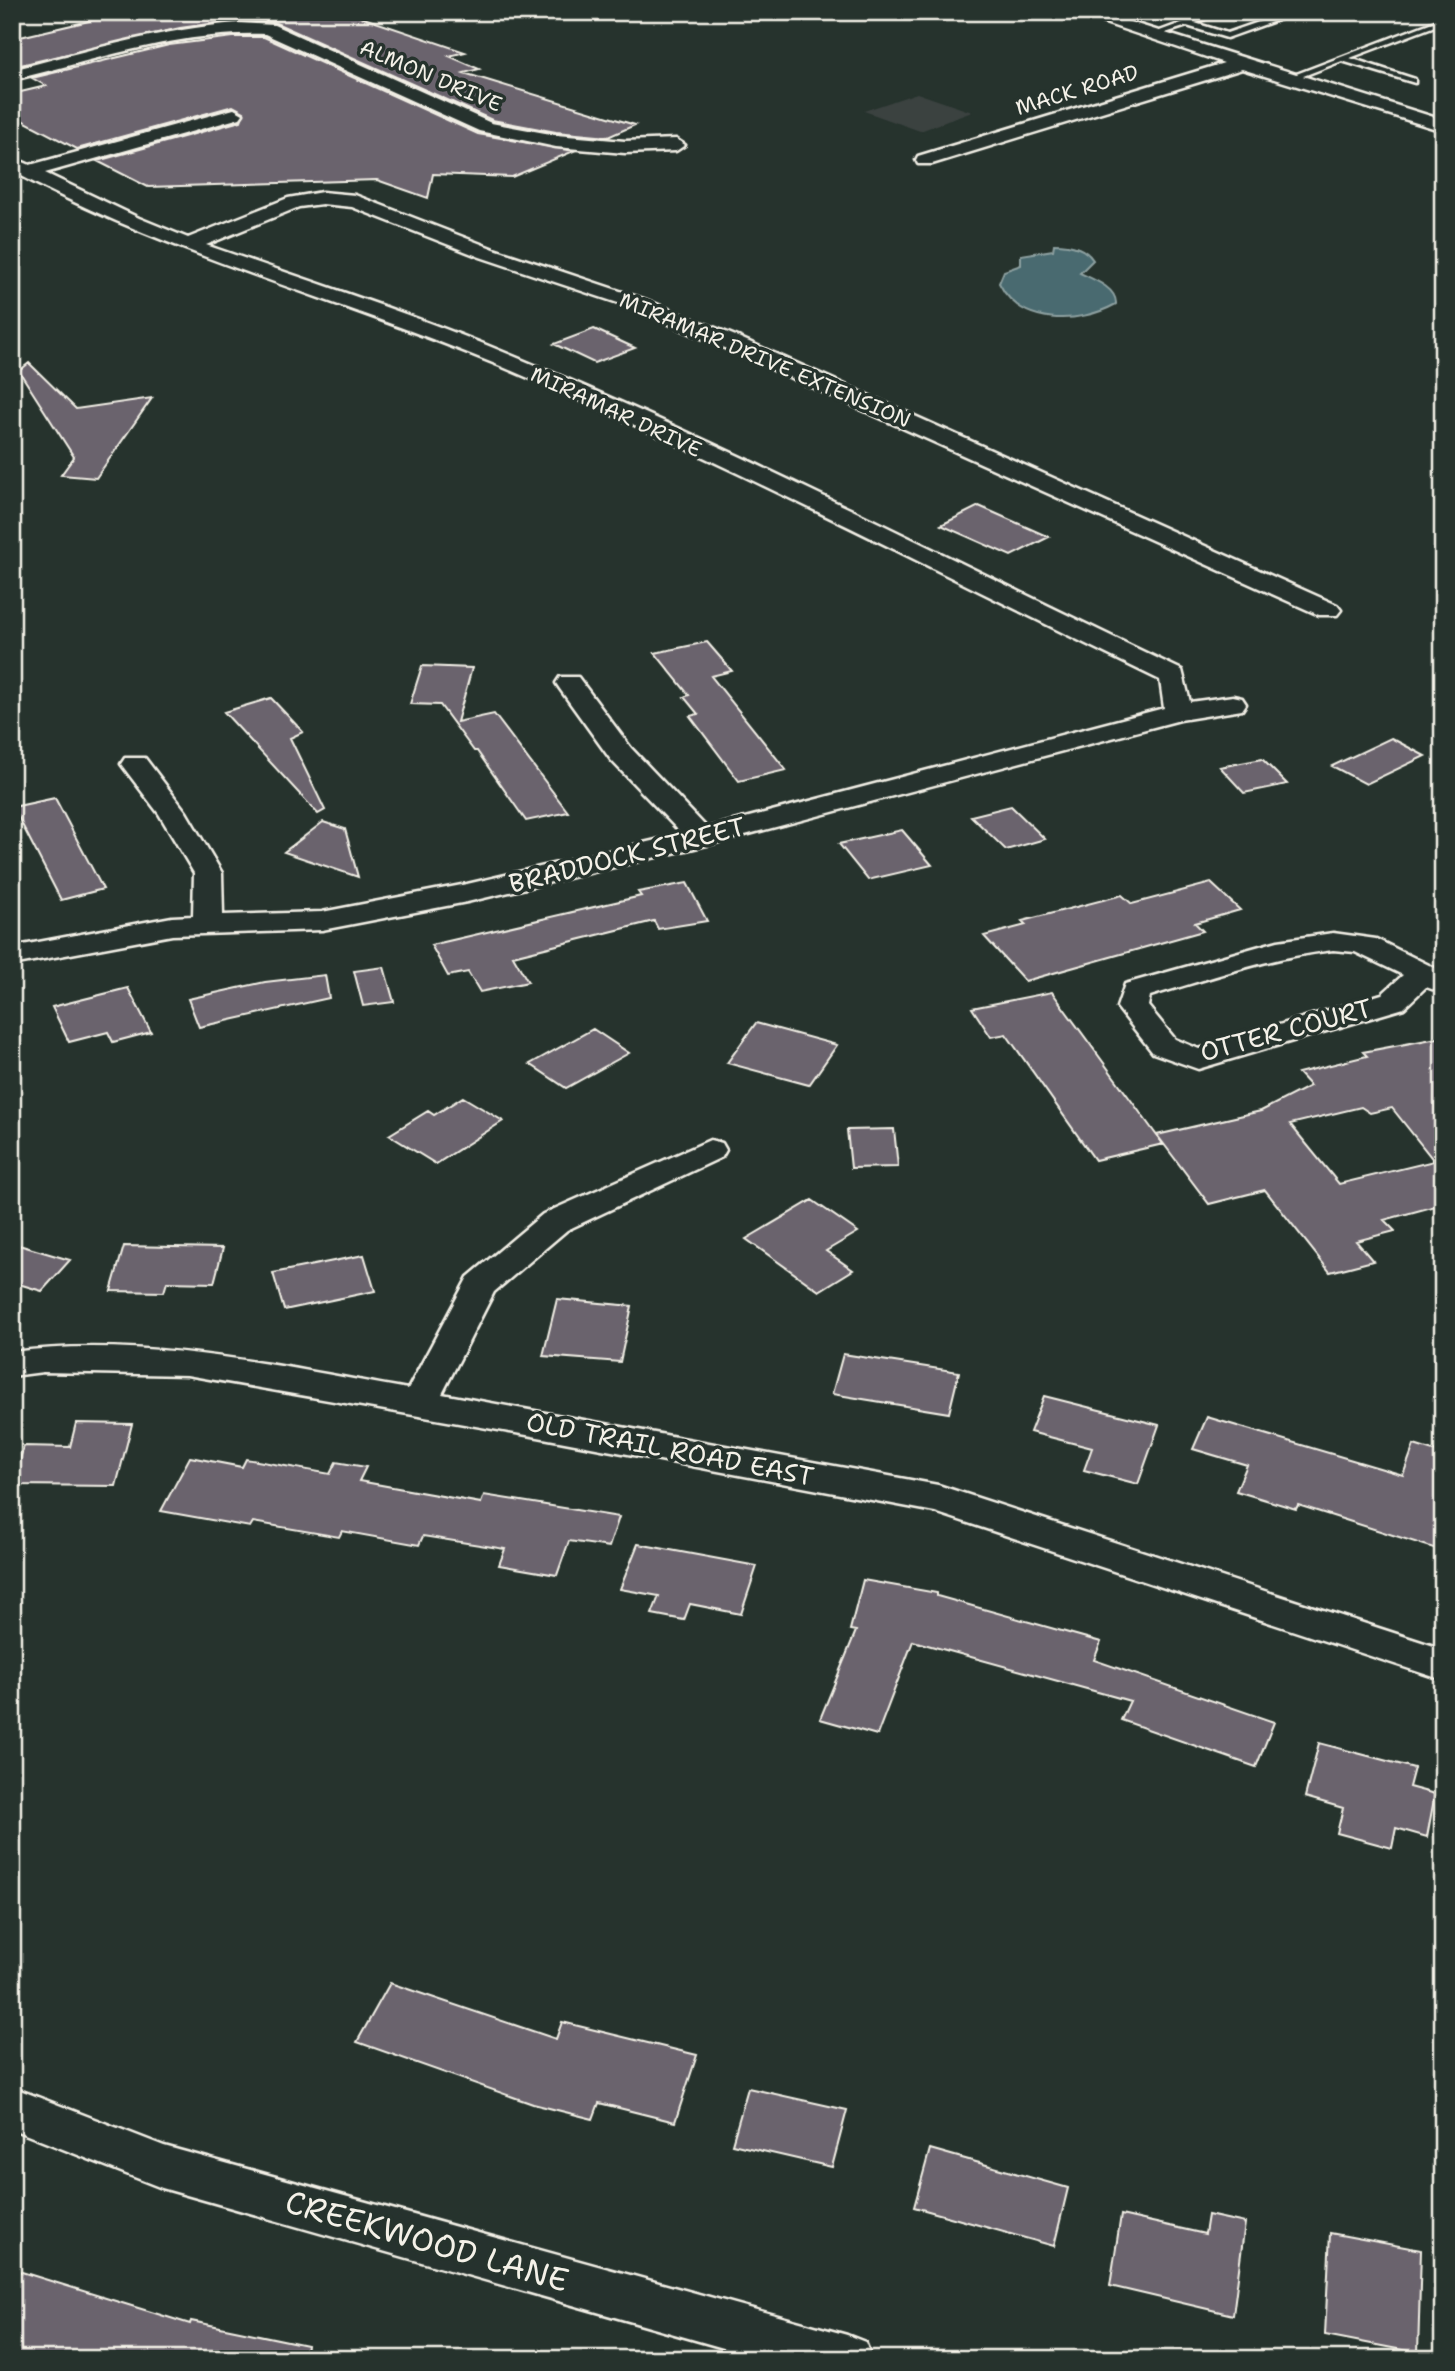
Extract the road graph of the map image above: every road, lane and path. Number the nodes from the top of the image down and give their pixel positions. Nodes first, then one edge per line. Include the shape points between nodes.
1 (1080, 12) edge
2 (1219, 12) edge
3 (1296, 12) edge
4 (1443, 20) edge
5 (1187, 23) junction
6 (1153, 35) junction
7 (1341, 58) junction
8 (1242, 63) junction
9 (12, 75) edge
10 (1290, 78) junction
11 (1412, 81) dead end
12 (234, 114) dead end
13 (1443, 127) edge
14 (676, 145) dead end
15 (925, 160) dead end
16 (19, 168) edge
17 (188, 244) junction
18 (1328, 610) dead end
19 (569, 683) dead end
20 (1233, 704) dead end
21 (1178, 712) junction
22 (135, 764) dead end
23 (701, 838) junction
24 (208, 923) junction
25 (12, 956) edge
26 (1433, 979) edge
27 (710, 1150) dead end
28 (12, 1364) edge
29 (419, 1403) junction
30 (1443, 1665) edge
31 (12, 2108) edge
32 (847, 2359) edge

1 - 6 street
2 - 5 lane
3 - 5 lane via 1227,36
4 - 7 lane
5 - 6 lane
6 - 8 street
7 - 10 lane
7 - 11 lane
8 - 10 street
8 - 15 street, MACK ROAD
9 - 14 street, ALMON DRIVE via 211,28 268,29 486,127 556,141 625,147
10 - 13 street
12 - 16 street
16 - 17 street, MIRAMAR DRIVE
17 - 18 street, MIRAMAR DRIVE EXTENSION via 295,202 322,198 355,201 707,332
17 - 21 street, MIRAMAR DRIVE via 484,352 720,460 1173,676
19 - 23 street via 621,754
20 - 21 street, BRADDOCK STREET
21 - 23 street, BRADDOCK STREET
22 - 24 street via 173,812 208,873
23 - 24 street, BRADDOCK STREET via 467,893 322,921
24 - 25 street, BRADDOCK STREET
26 - 26 street, OTTER COURT via 1393,1001 1198,1059 1164,1045 1132,1007 1136,990 1303,944 1359,944
27 - 29 street via 555,1222 480,1285
28 - 29 street, OLD TRAIL ROAD EAST via 43,1360 187,1363
29 - 30 street, OLD TRAIL ROAD EAST via 938,1499
31 - 32 street, CREEKWOOD LANE via 162,2167

